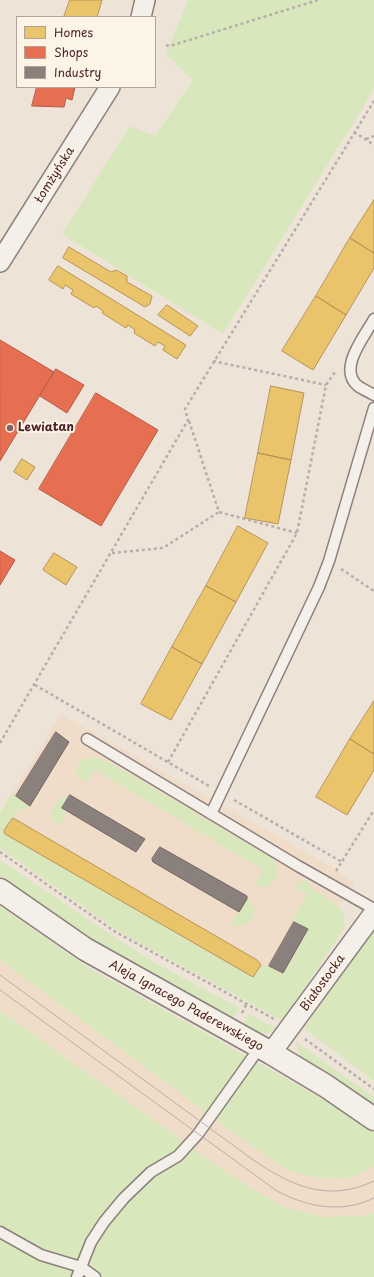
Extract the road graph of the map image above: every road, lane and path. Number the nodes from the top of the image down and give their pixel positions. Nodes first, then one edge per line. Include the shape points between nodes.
1 (145, 0) edge
2 (318, 0) edge
3 (141, 16) edge
4 (166, 45) dead end
5 (109, 88) edge
6 (374, 101) edge
7 (354, 132) junction
8 (374, 136) edge
9 (365, 139) junction
10 (374, 145) edge
11 (0, 262) edge
12 (374, 319) edge
13 (213, 361) junction
14 (338, 366) dead end
15 (326, 385) junction
16 (374, 395) edge
17 (374, 408) edge
18 (188, 420) junction
19 (219, 512) junction
20 (297, 533) junction
21 (111, 553) junction
22 (329, 561) junction
23 (374, 591) edge
24 (34, 685) junction
25 (87, 739) dead end
26 (0, 743) edge
27 (168, 762) junction
28 (221, 793) junction
29 (374, 810) edge
30 (211, 814) junction
31 (0, 852) edge
32 (342, 862) junction
33 (329, 884) junction
34 (0, 890) edge
35 (374, 909) edge
36 (374, 913) edge
37 (291, 1028) junction
38 (266, 1050) junction
39 (374, 1089) edge
40 (374, 1119) edge
41 (0, 1232) edge
42 (79, 1272) edge
43 (95, 1277) edge

1 - 3 street
2 - 4 path via 170,46
5 - 11 street, Łomżyńska
6 - 7 path
7 - 9 path
7 - 13 path
8 - 9 path
9 - 10 path
12 - 16 lane via 351,359 349,372 357,385
13 - 15 path
13 - 18 path via 185,409
14 - 15 path
15 - 20 path
17 - 22 lane
18 - 19 path
18 - 21 path
19 - 20 path
19 - 21 path via 163,548
20 - 27 path
21 - 24 path
22 - 23 path
22 - 28 lane via 316,594
24 - 26 path
24 - 27 path
25 - 30 lane
27 - 28 path
28 - 30 lane
28 - 32 path
29 - 32 path
30 - 33 lane
31 - 37 path via 114,931
32 - 33 path
33 - 35 lane
34 - 38 street, Aleja Ignacego Paderewskiego via 85,948
36 - 37 street, Białostocka
37 - 38 street, Białostocka
37 - 39 path
38 - 40 street, Aleja Ignacego Paderewskiego
38 - 42 lane via 178,1156 151,1172 124,1198 91,1242
41 - 42 lane
42 - 43 lane

